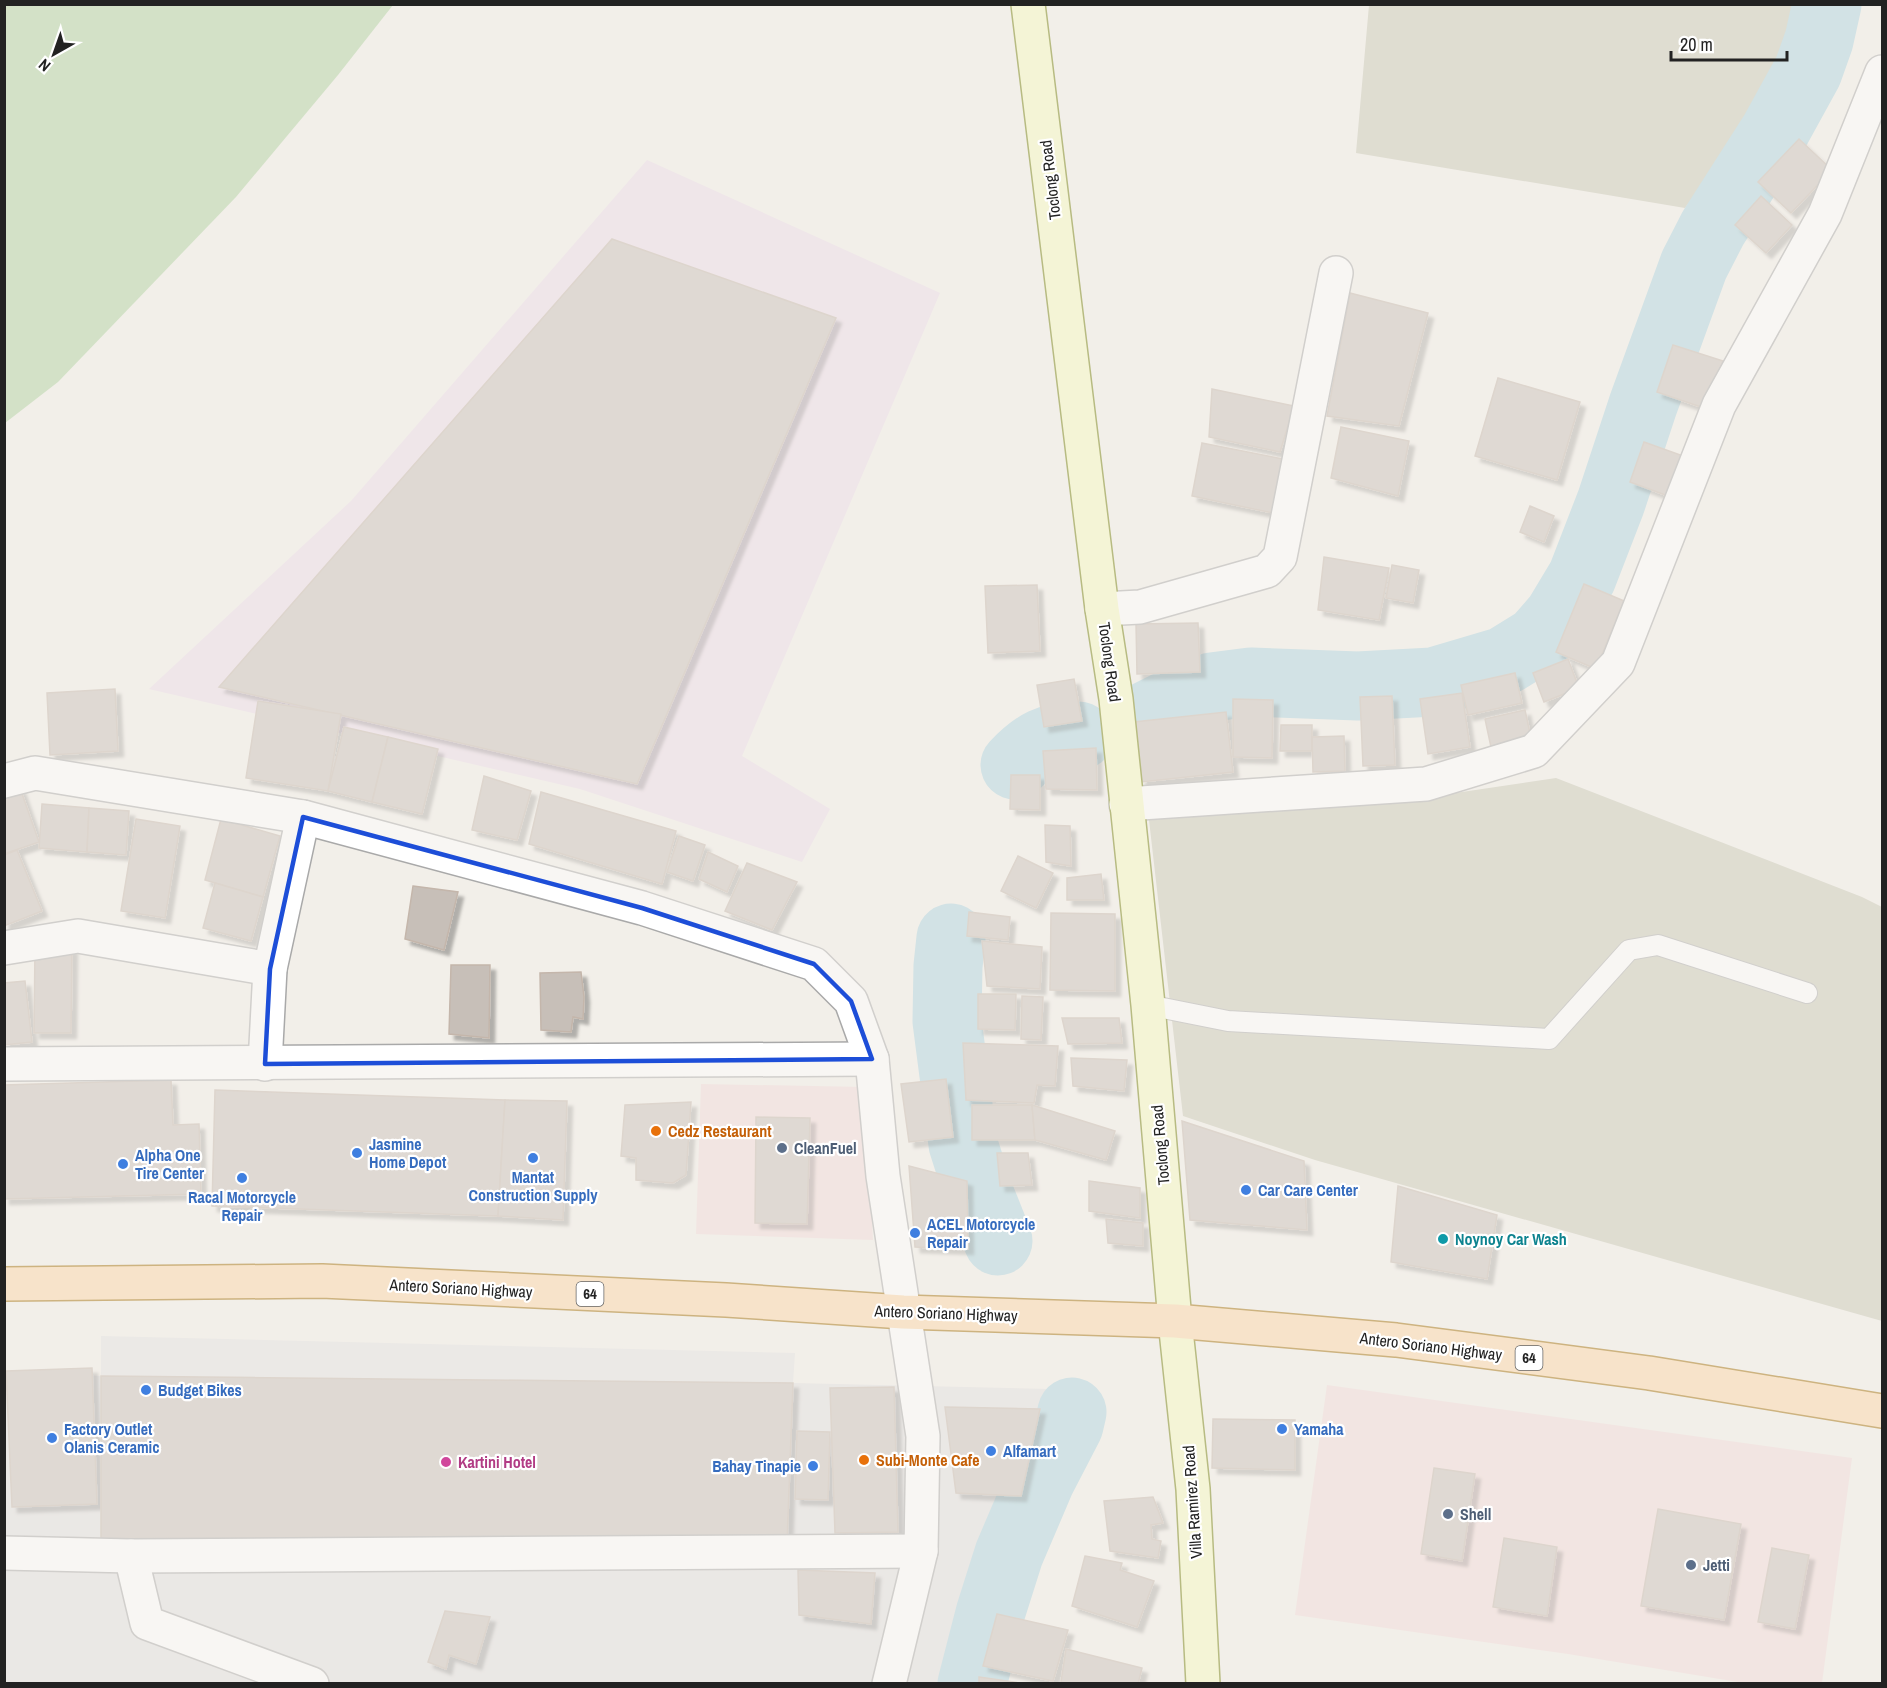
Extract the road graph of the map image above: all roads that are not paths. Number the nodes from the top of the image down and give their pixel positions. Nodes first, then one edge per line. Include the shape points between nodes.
1 (1028, 4) edge
2 (1882, 72) edge
3 (1336, 273) dead end
4 (1102, 609) junction
5 (4, 781) edge
6 (1126, 804) junction
7 (303, 817) junction
8 (4, 948) edge
9 (270, 969) junction
10 (1807, 993) dead end
11 (1148, 1005) junction
12 (872, 1059) junction
13 (4, 1064) edge
14 (265, 1064) junction
15 (4, 1284) edge
16 (903, 1312) junction
17 (1174, 1321) junction
18 (1882, 1411) edge
19 (921, 1551) junction
20 (4, 1553) edge
21 (131, 1556) junction
22 (312, 1683) edge
23 (888, 1683) edge
24 (1203, 1683) edge

1 - 4 street, Toclong Road
2 - 6 street via 1825,214 1719,405 1618,663 1534,751 1426,784
3 - 4 street via 1280,557 1266,571 1140,607
4 - 6 street, Toclong Road
5 - 7 street via 35,773
6 - 11 street, Toclong Road
7 - 9 street
7 - 12 street via 642,908 814,964 851,1001
8 - 9 street via 78,936
9 - 14 street
10 - 11 lane via 1658,945 1629,950 1549,1039 1228,1021
11 - 17 street, Toclong Road
12 - 14 street
12 - 16 street
13 - 14 street
15 - 16 main road, Antero Soriano Highway / 64 via 322,1281
16 - 17 main road, Antero Soriano Highway / 64
16 - 19 street via 923,1436
17 - 18 main road, Antero Soriano Highway / 64 via 1396,1340 1648,1373
17 - 24 street, Villa Ramirez Road via 1193,1489
19 - 21 street
19 - 23 street
20 - 21 street
21 - 22 street via 147,1623

